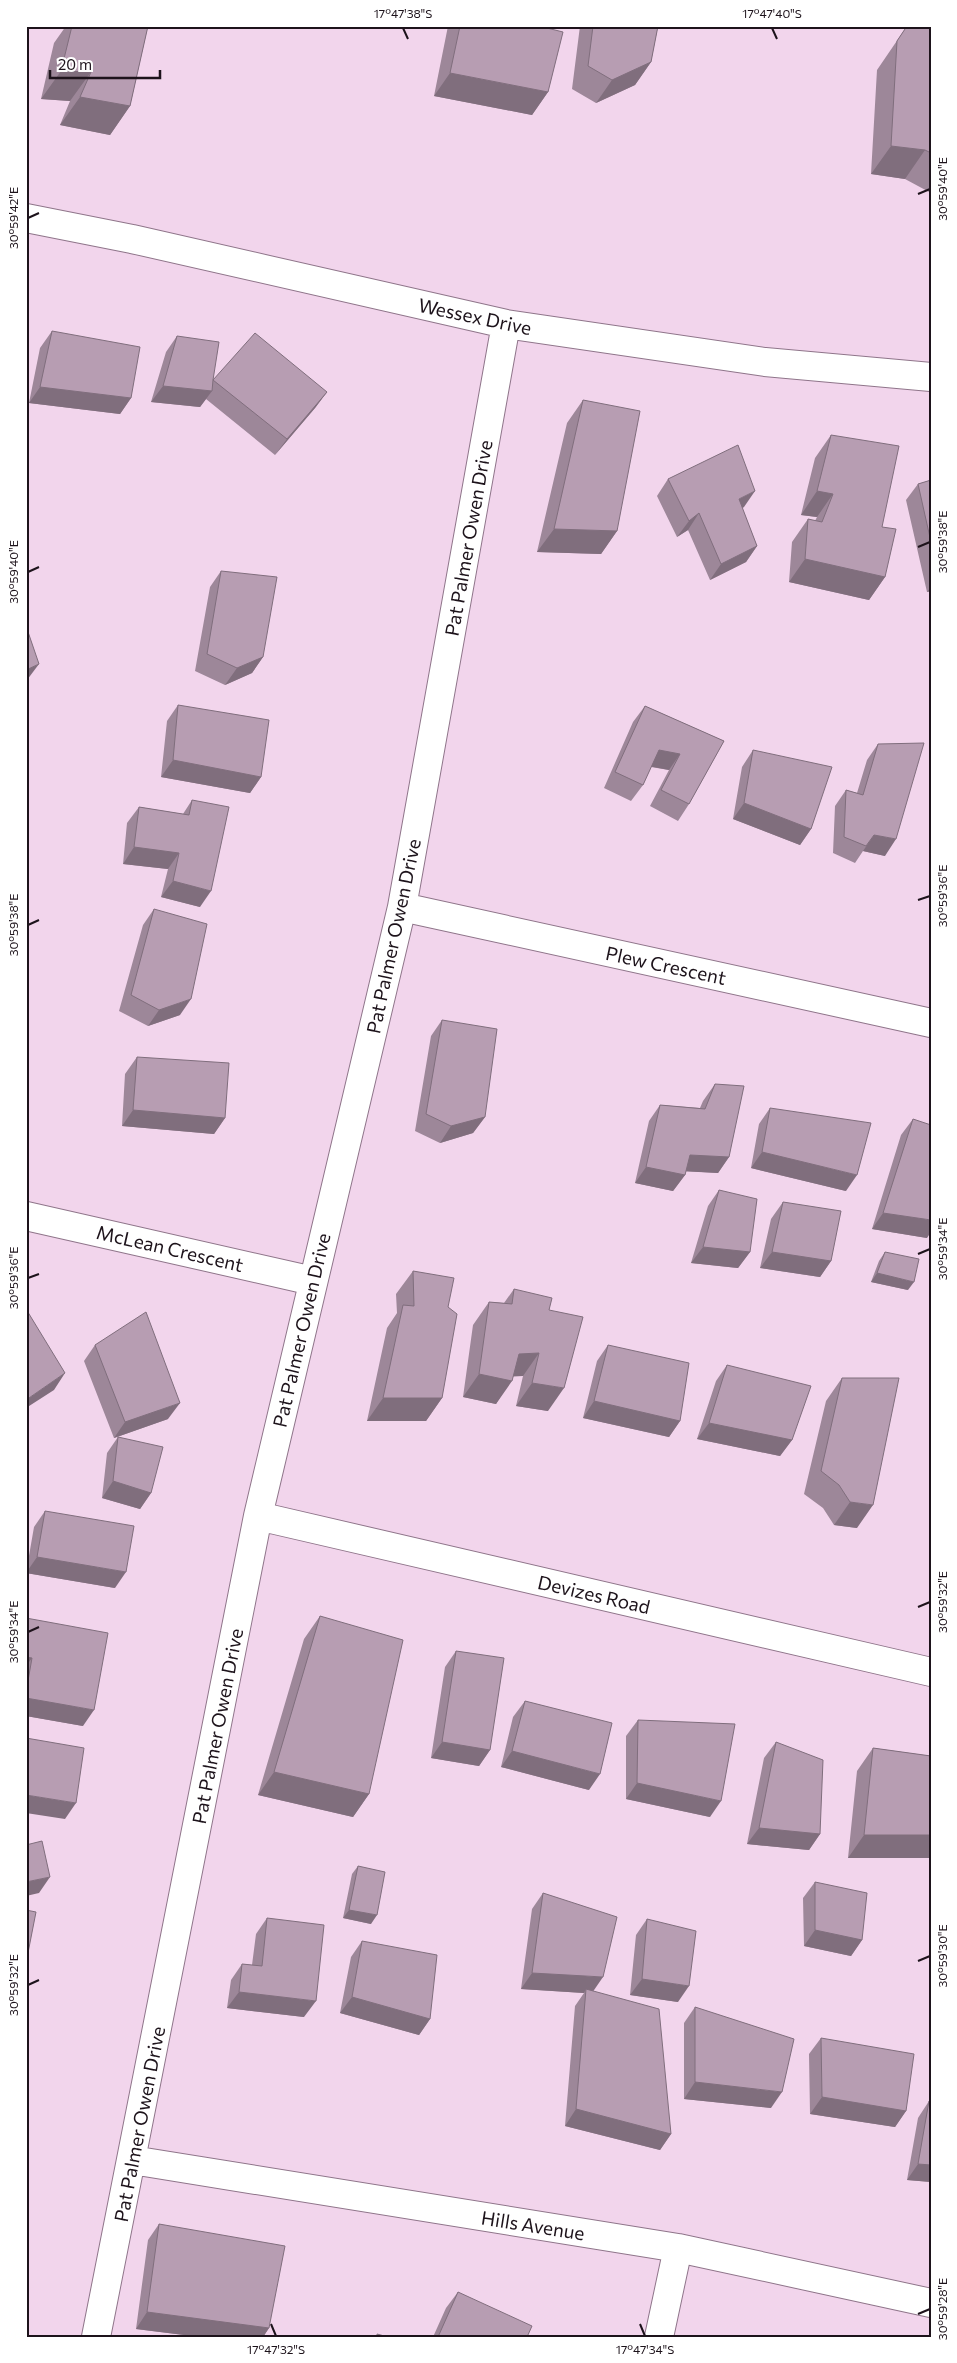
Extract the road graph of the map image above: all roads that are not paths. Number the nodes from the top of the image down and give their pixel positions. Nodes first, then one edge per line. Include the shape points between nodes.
1 (26, 218) edge
2 (506, 324) junction
3 (931, 377) edge
4 (402, 907) junction
5 (931, 1023) edge
6 (26, 1216) edge
7 (313, 1281) junction
8 (258, 1516) junction
9 (931, 1672) edge
10 (132, 2160) junction
11 (678, 2248) junction
12 (931, 2303) edge
13 (96, 2337) edge
14 (659, 2337) edge

1 - 2 street, Wessex Drive
2 - 3 street, Wessex Drive via 765,362
2 - 4 street, Pat Palmer Owen Drive
4 - 5 street, Plew Crescent
4 - 7 street, Pat Palmer Owen Drive
6 - 7 street, McLean Crescent
7 - 8 street, Pat Palmer Owen Drive
8 - 9 street, Devizes Road
8 - 10 street, Pat Palmer Owen Drive
10 - 11 street, Hills Avenue
10 - 13 street, Pat Palmer Owen Drive
11 - 12 street, Hills Avenue
11 - 14 street

